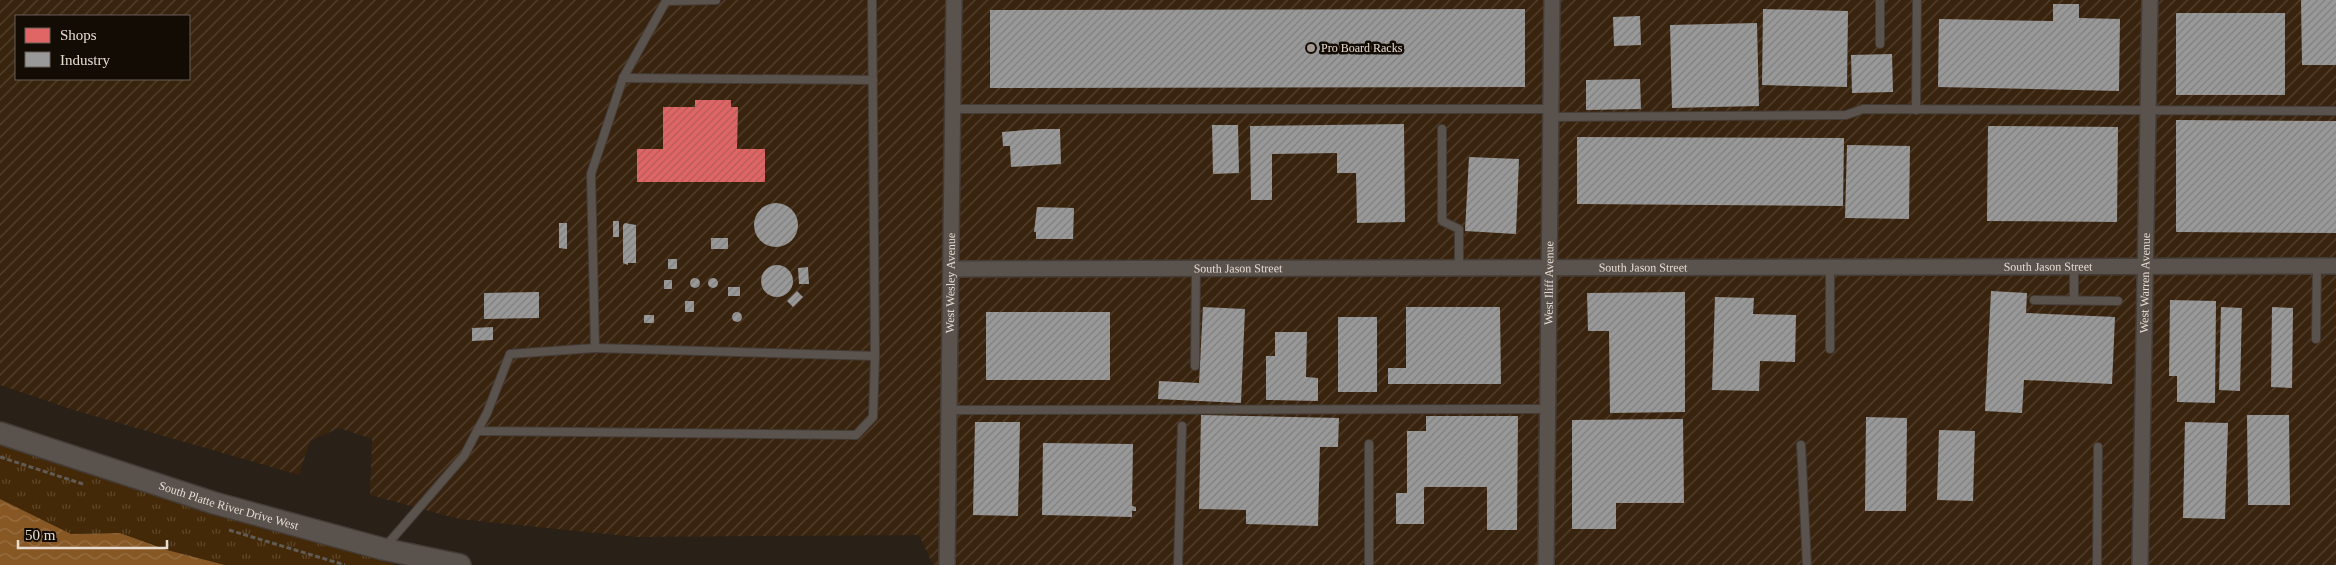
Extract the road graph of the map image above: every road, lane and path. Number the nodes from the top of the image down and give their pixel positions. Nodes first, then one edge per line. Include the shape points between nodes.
1 (716, 0) edge
2 (872, 0) edge
3 (954, 0) edge
4 (1552, 0) edge
5 (1880, 0) edge
6 (1917, 0) edge
7 (2150, 0) edge
8 (1880, 44) dead end
9 (623, 78) junction
10 (873, 80) junction
11 (953, 109) junction
12 (1916, 110) junction
13 (2148, 111) junction
14 (2336, 111) edge
15 (1551, 113) junction
16 (1442, 129) dead end
17 (2317, 266) junction
18 (2336, 266) edge
19 (2074, 267) junction
20 (2146, 267) junction
21 (1459, 268) junction
22 (1548, 268) junction
23 (1830, 268) junction
24 (952, 269) junction
25 (1196, 269) junction
26 (2034, 300) dead end
27 (2074, 300) junction
28 (2118, 301) dead end
29 (2316, 338) dead end
30 (595, 348) junction
31 (1830, 350) dead end
32 (875, 356) junction
33 (1195, 366) dead end
34 (1547, 409) junction
35 (950, 410) junction
36 (1182, 426) dead end
37 (477, 432) junction
38 (0, 433) edge
39 (1369, 444) dead end
40 (1802, 445) dead end
41 (2098, 448) dead end
42 (383, 549) junction
43 (460, 565) edge
44 (947, 565) edge
45 (1178, 565) edge
46 (1369, 565) edge
47 (1546, 565) edge
48 (1806, 565) edge
49 (2096, 565) edge
50 (2140, 565) edge

1 - 9 lane via 666,1
2 - 10 lane
3 - 11 street, West Wesley Avenue
4 - 15 street, West Iliff Avenue
5 - 8 lane
6 - 12 lane
7 - 13 street, West Warren Avenue
9 - 10 lane
9 - 30 lane via 591,174
10 - 32 lane
11 - 15 lane
11 - 24 street, West Wesley Avenue
12 - 13 lane
12 - 15 lane via 1863,109 1846,115
13 - 14 lane
13 - 20 street, West Warren Avenue
15 - 22 street, West Iliff Avenue
16 - 21 lane via 1442,221 1459,229
17 - 18 street, South Jason Street
17 - 20 street, South Jason Street
17 - 29 lane
19 - 20 street, South Jason Street
19 - 23 street, South Jason Street
19 - 27 lane
20 - 50 street, West Warren Avenue
21 - 22 street, South Jason Street
21 - 25 street, South Jason Street
22 - 23 street, South Jason Street
22 - 34 street, West Iliff Avenue
23 - 31 lane
24 - 25 street, South Jason Street
24 - 35 street, West Wesley Avenue
25 - 33 lane
26 - 27 lane
27 - 28 lane
30 - 32 lane
30 - 37 lane via 510,354 488,413
32 - 37 lane via 873,418 856,434
34 - 35 lane
34 - 47 street, West Iliff Avenue
35 - 44 street, West Wesley Avenue
36 - 45 lane
37 - 42 lane via 464,456
38 - 42 street, South Platte River Drive West via 214,503
39 - 46 lane
40 - 48 lane
41 - 49 lane
42 - 43 street, South Platte River Drive West

